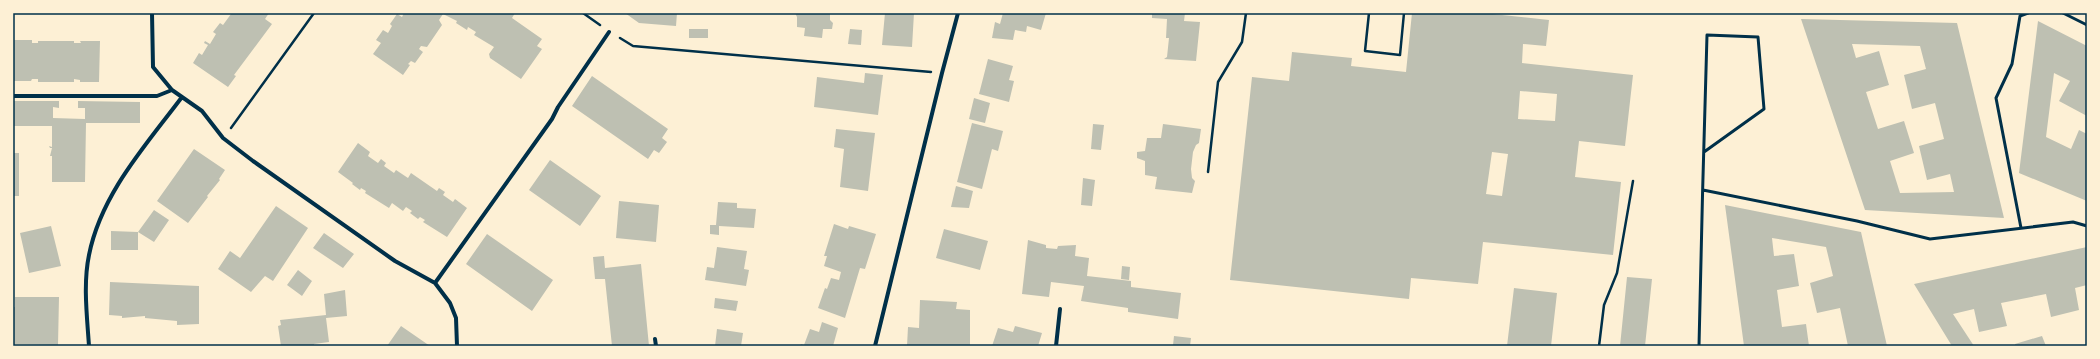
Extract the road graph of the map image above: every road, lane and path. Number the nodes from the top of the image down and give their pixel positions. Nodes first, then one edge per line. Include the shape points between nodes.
1 (152, 13) edge
2 (314, 13) edge
3 (583, 13) edge
4 (958, 13) edge
5 (1246, 13) edge
6 (1369, 13) edge
7 (1404, 13) edge
8 (2028, 13) edge
9 (2063, 13) edge
10 (2087, 25) edge
11 (609, 32) junction
12 (942, 73) junction
13 (172, 90) junction
14 (13, 96) edge
15 (182, 96) junction
16 (223, 138) junction
17 (1704, 152) junction
18 (1208, 172) dead end
19 (1633, 181) dead end
20 (1703, 190) junction
21 (2087, 226) edge
22 (2021, 228) junction
23 (434, 283) junction
24 (1060, 309) dead end
25 (655, 339) dead end
26 (89, 346) edge
27 (457, 346) edge
28 (656, 346) edge
29 (875, 346) edge
30 (1056, 346) edge
31 (1599, 346) edge
32 (1699, 346) edge

1 - 13 street via 153,67
2 - 16 path
3 - 11 path
4 - 12 street
5 - 18 path via 1242,42 1218,82
6 - 7 path via 1365,51 1400,55
8 - 22 lane via 2020,16 2012,64 1996,98
9 - 10 lane
11 - 12 path via 633,46
11 - 23 street via 552,119
12 - 29 street
13 - 14 street via 157,96
13 - 15 street
15 - 16 street via 202,110
15 - 26 street via 120,181 101,216 89,256 86,300
16 - 23 street via 395,261
17 - 17 lane via 1707,35 1758,37 1764,110
17 - 20 lane
19 - 31 path via 1617,273 1604,305
20 - 22 lane via 1930,239
20 - 32 lane
21 - 22 lane via 2073,222
23 - 27 street via 450,303 456,318
24 - 30 street
25 - 28 street

